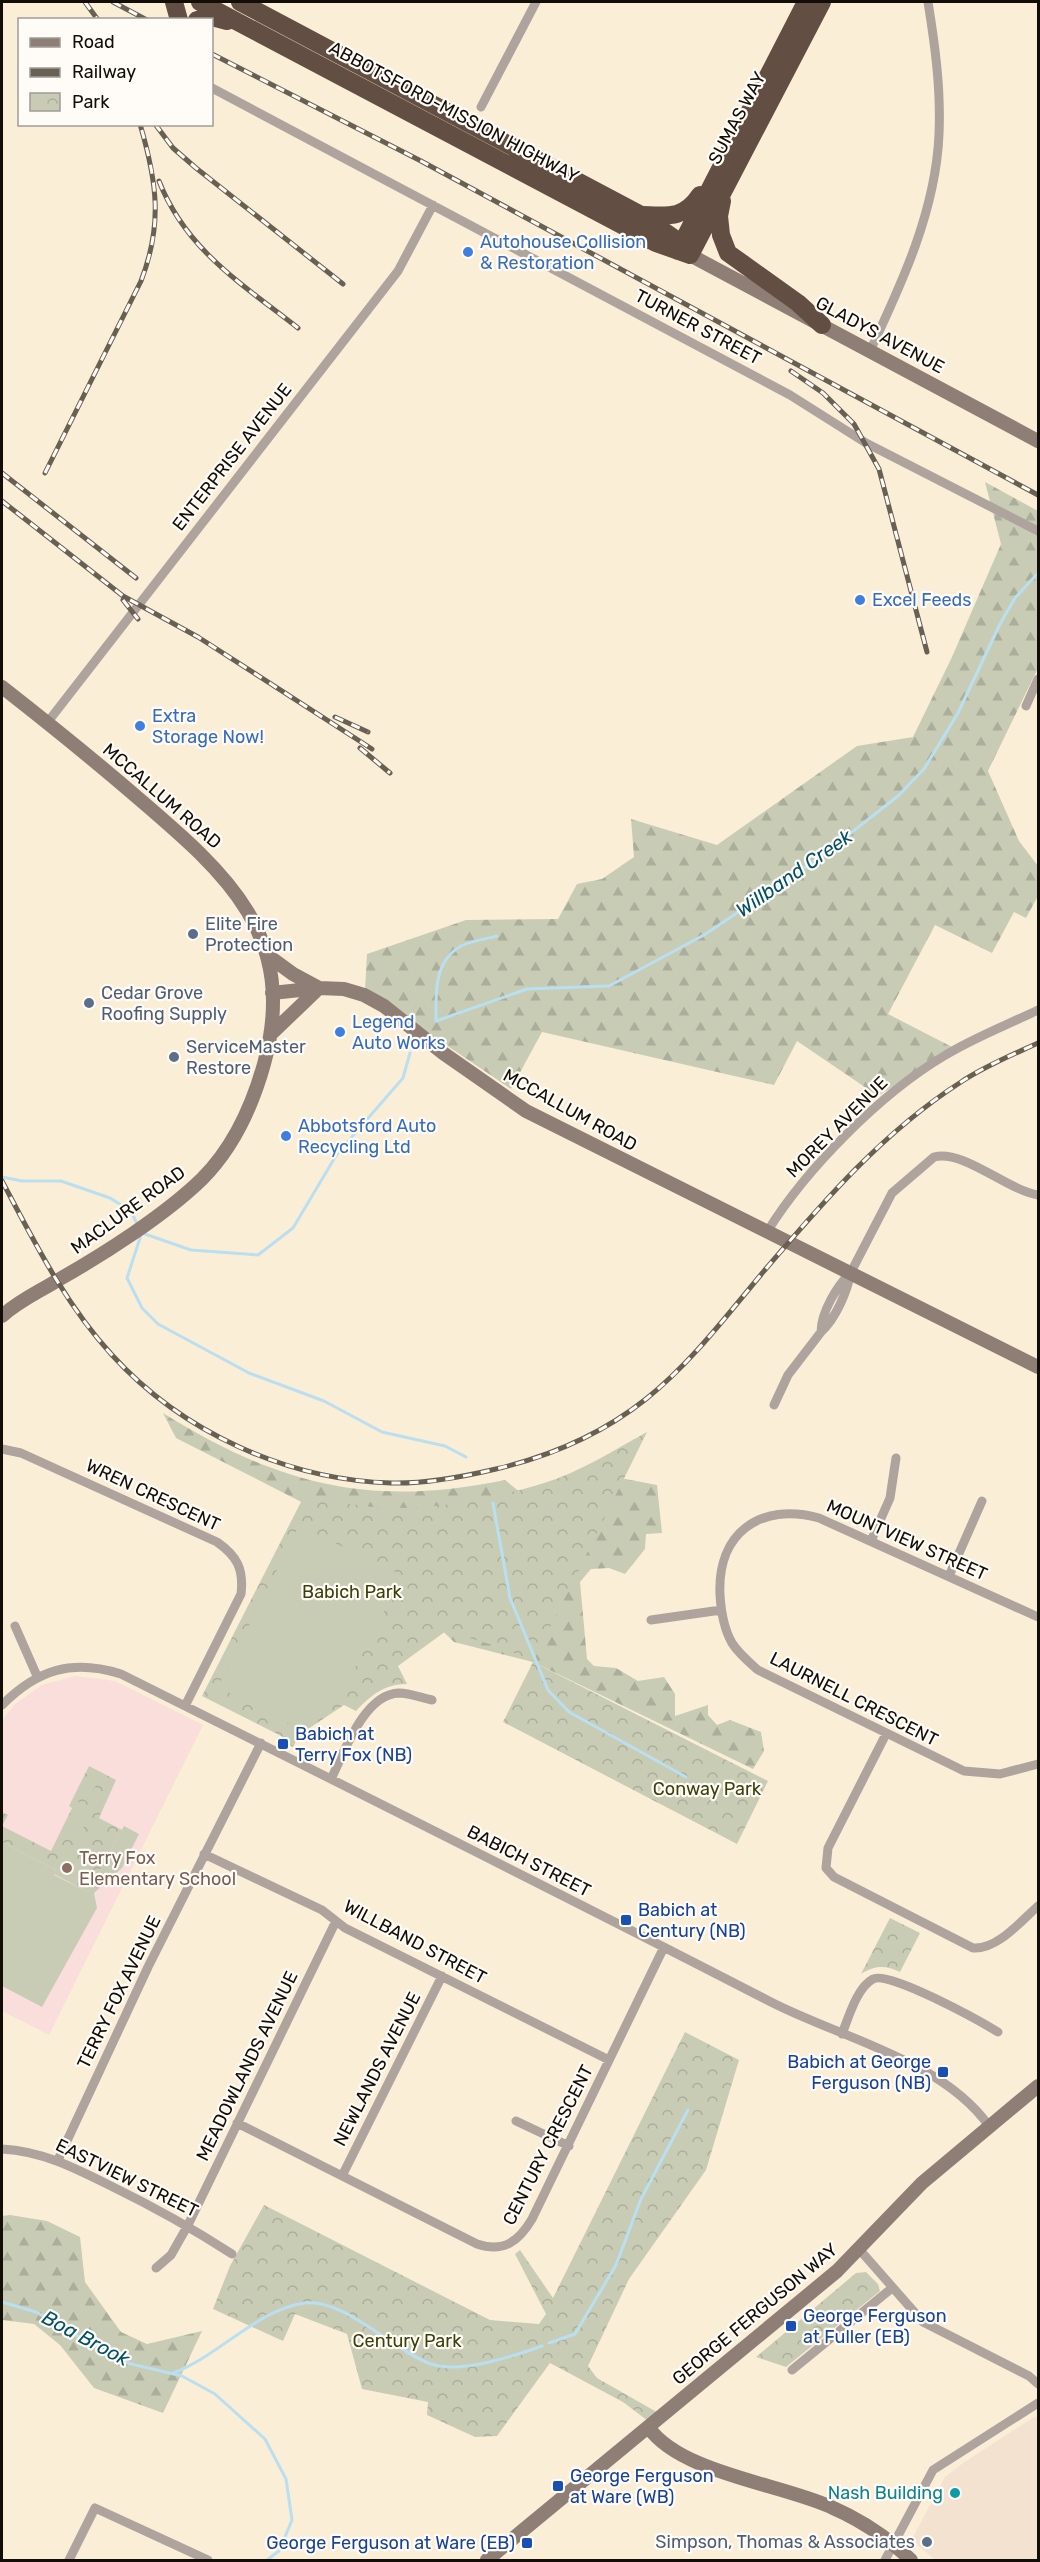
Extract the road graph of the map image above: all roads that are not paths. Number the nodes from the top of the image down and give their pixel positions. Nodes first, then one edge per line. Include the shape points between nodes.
1 (174, 2) edge
2 (200, 2) edge
3 (240, 2) edge
4 (536, 2) edge
5 (806, 2) edge
6 (822, 2) edge
7 (928, 2) edge
8 (178, 18) edge
9 (207, 18) edge
10 (259, 34) junction
11 (213, 89) edge
12 (481, 107) dead end
13 (749, 124) junction
14 (433, 205) junction
15 (641, 215) junction
16 (689, 252) junction
17 (822, 325) junction
18 (870, 351) junction
19 (1038, 441) edge
20 (1038, 531) edge
21 (1038, 679) edge
22 (2, 687) edge
23 (1026, 706) dead end
24 (47, 723) junction
25 (267, 955) junction
26 (319, 988) junction
27 (272, 993) junction
28 (1038, 1010) edge
29 (271, 1034) junction
30 (1038, 1196) edge
31 (766, 1232) junction
32 (851, 1272) junction
33 (22, 1299) junction
34 (2, 1304) edge
35 (2, 1316) edge
36 (1038, 1367) edge
37 (774, 1405) dead end
38 (2, 1449) edge
39 (896, 1458) dead end
40 (982, 1501) dead end
41 (732, 1541) joint
42 (871, 1541) junction
43 (949, 1576) junction
44 (721, 1610) junction
45 (1038, 1617) edge
46 (651, 1620) dead end
47 (15, 1626) dead end
48 (37, 1676) junction
49 (432, 1700) dead end
50 (2, 1705) edge
51 (185, 1706) junction
52 (886, 1734) junction
53 (261, 1743) junction
54 (1038, 1764) edge
55 (331, 1779) junction
56 (204, 1854) junction
57 (1038, 1906) edge
58 (336, 1921) junction
59 (664, 1947) junction
60 (442, 1976) junction
61 (998, 2032) dead end
62 (842, 2034) junction
63 (609, 2060) junction
64 (1038, 2086) edge
65 (516, 2121) dead end
66 (237, 2123) junction
67 (989, 2126) junction
68 (569, 2146) junction
69 (2, 2149) edge
70 (58, 2160) junction
71 (342, 2176) junction
72 (188, 2225) junction
73 (859, 2249) junction
74 (232, 2254) dead end
75 (156, 2268) dead end
76 (892, 2288) junction
77 (792, 2370) dead end
78 (1038, 2384) edge
79 (1038, 2403) edge
80 (649, 2428) junction
81 (894, 2543) junction
82 (69, 2560) edge
83 (208, 2560) edge
84 (487, 2560) edge
85 (885, 2560) edge
86 (911, 2560) edge

1 - 8 highway
2 - 10 highway, ABBOTSFORD-MISSION HIGHWAY
3 - 15 highway, ABBOTSFORD-MISSION HIGHWAY
4 - 12 street
5 - 13 highway, SUMAS WAY
6 - 13 highway, SUMAS WAY
7 - 18 street via 938,63 939,134 934,181 914,251
9 - 10 highway
10 - 16 highway, ABBOTSFORD-MISSION HIGHWAY via 656,243
11 - 14 street, TURNER STREET
13 - 15 highway via 730,138 698,198 686,211 669,217
13 - 16 highway, SUMAS WAY
13 - 17 highway via 721,204 724,243 733,259 798,303
14 - 20 street, TURNER STREET via 790,395 866,443
14 - 24 street, ENTERPRISE AVENUE via 398,271
15 - 16 highway, ABBOTSFORD-MISSION HIGHWAY
16 - 17 main road, GLADYS AVENUE
17 - 18 main road, GLADYS AVENUE
18 - 19 main road, GLADYS AVENUE
21 - 23 street
22 - 24 main road, MCCALLUM ROAD
24 - 25 main road, MCCALLUM ROAD via 210,861 239,898
25 - 26 main road
25 - 27 main road, MCCALLUM ROAD
26 - 27 main road, MCCALLUM ROAD
26 - 29 main road
26 - 31 main road, MCCALLUM ROAD via 344,989 384,1006 526,1111
27 - 29 main road, MACLURE ROAD
28 - 31 street, MOREY AVENUE via 946,1054 884,1099 792,1196
29 - 33 main road, MACLURE ROAD via 256,1093 232,1140 202,1178 159,1214 97,1256
30 - 32 street via 960,1160 934,1157 892,1193
31 - 32 main road, MCCALLUM ROAD
32 - 36 main road, MCCALLUM ROAD
32 - 37 street via 841,1282 821,1322 821,1332 788,1375
33 - 34 main road, MACLURE ROAD
33 - 35 main road, MACLURE ROAD
38 - 51 street, WREN CRESCENT via 21,1453 217,1542 235,1558 243,1579 241,1594
39 - 42 street via 890,1498
40 - 43 street
41 - 42 street, MOUNTVIEW STREET via 762,1518 799,1512
41 - 44 street, LAURNELL CRESCENT via 723,1560
42 - 43 street, MOUNTVIEW STREET
43 - 45 street, MOUNTVIEW STREET
44 - 46 street
44 - 52 street, LAURNELL CRESCENT via 732,1643 758,1670
47 - 48 street
48 - 50 street, BABICH STREET
48 - 51 street, BABICH STREET via 79,1666 100,1668 121,1674
49 - 55 street via 399,1693 374,1704 363,1715
51 - 53 street, BABICH STREET
52 - 54 street, LAURNELL CRESCENT via 964,1771 983,1775
52 - 57 street via 828,1848 826,1868 843,1883 979,1948 996,1941
53 - 55 street, BABICH STREET
53 - 56 street, TERRY FOX AVENUE
55 - 59 street, BABICH STREET
56 - 58 street, WILLBAND STREET via 322,1910
56 - 70 street, TERRY FOX AVENUE
58 - 60 street, WILLBAND STREET
58 - 66 street, MEADOWLANDS AVENUE
59 - 62 street, BABICH STREET via 784,2009
59 - 63 street, CENTURY CRESCENT
60 - 63 street, WILLBAND STREET
60 - 71 street, NEWLANDS AVENUE
61 - 62 street via 903,1984 881,1977 868,1982 863,1989
62 - 67 street, BABICH STREET via 929,2072 967,2101
63 - 68 street, CENTURY CRESCENT
64 - 67 main road, GEORGE FERGUSON WAY
65 - 68 street
66 - 71 street, CENTURY CRESCENT
66 - 72 street, MEADOWLANDS AVENUE
67 - 73 main road, GEORGE FERGUSON WAY via 922,2183
68 - 71 street, CENTURY CRESCENT via 524,2233 502,2247 477,2244
69 - 70 street, EASTVIEW STREET via 27,2150
70 - 72 street, EASTVIEW STREET
72 - 74 street, EASTVIEW STREET
72 - 75 street, MEADOWLANDS AVENUE via 171,2255
73 - 76 street
73 - 80 main road, GEORGE FERGUSON WAY via 830,2278
76 - 77 street
76 - 78 street via 932,2328
79 - 81 street via 933,2470
80 - 81 main road via 660,2443 735,2478 787,2490 831,2506
80 - 84 main road, GEORGE FERGUSON WAY
81 - 85 street
81 - 86 main road
82 - 83 street via 95,2508

